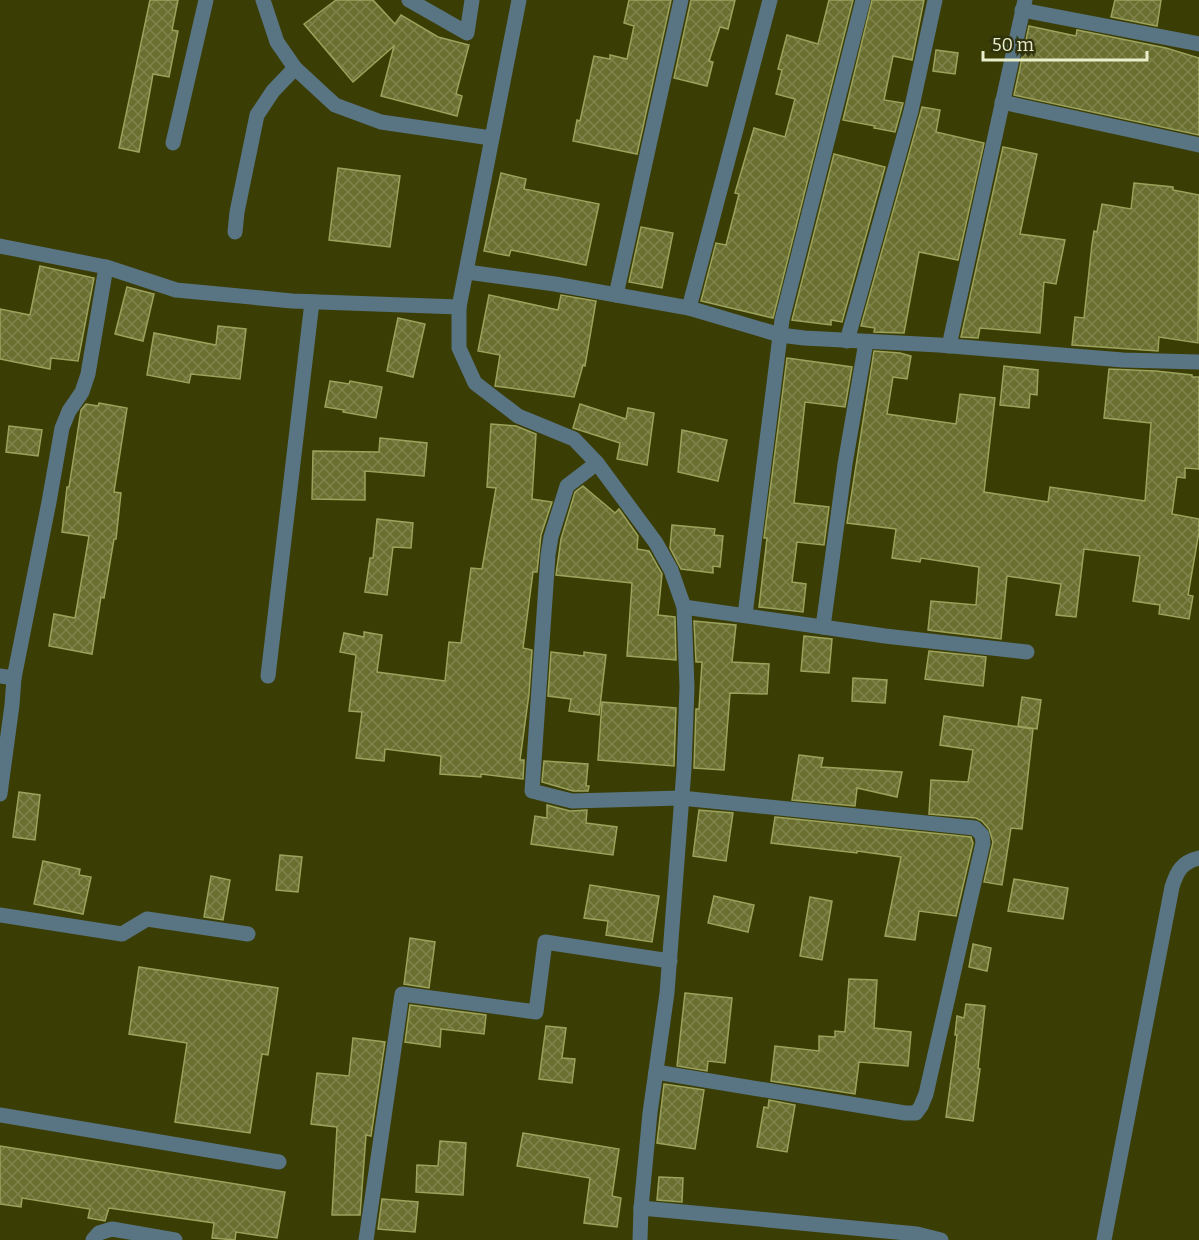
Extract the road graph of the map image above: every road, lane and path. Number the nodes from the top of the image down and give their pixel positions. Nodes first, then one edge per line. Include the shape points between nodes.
1 (206, 0) edge
2 (263, 0) edge
3 (409, 0) edge
4 (472, 0) edge
5 (519, 0) edge
6 (681, 0) edge
7 (770, 0) edge
8 (863, 0) edge
9 (935, 0) edge
10 (1024, 5) edge
11 (1199, 44) edge
12 (296, 68) junction
13 (1002, 102) junction
14 (491, 138) junction
15 (172, 143) dead end
16 (1199, 145) edge
17 (235, 232) dead end
18 (0, 246) edge
19 (106, 267) junction
20 (467, 272) junction
21 (616, 295) junction
22 (312, 302) junction
23 (459, 307) junction
24 (689, 308) junction
25 (780, 335) junction
26 (847, 341) junction
27 (866, 342) junction
28 (949, 346) junction
29 (1199, 362) edge
30 (597, 464) junction
31 (684, 607) junction
32 (746, 615) junction
33 (823, 627) junction
34 (1027, 652) dead end
35 (268, 676) dead end
36 (7, 677) edge
37 (1, 787) edge
38 (681, 798) junction
39 (1199, 858) edge
40 (0, 915) edge
41 (248, 934) dead end
42 (670, 961) junction
43 (656, 1072) junction
44 (0, 1115) edge
45 (279, 1162) dead end
46 (641, 1208) junction
47 (93, 1240) edge
48 (175, 1240) edge
49 (366, 1240) edge
50 (640, 1240) edge
51 (941, 1240) edge
52 (1104, 1240) edge

1 - 15 street
2 - 12 street via 277,42
3 - 4 street via 467,33
5 - 14 street
6 - 21 street
7 - 24 street
8 - 25 street
9 - 26 street via 911,111
10 - 11 street
10 - 13 street
12 - 14 street via 334,105 381,122
12 - 17 street via 273,91 257,115
13 - 16 street
13 - 28 street
14 - 20 street
18 - 19 street
19 - 22 street via 176,290
19 - 36 street via 88,374 62,428
20 - 21 street
20 - 23 street
21 - 24 street
22 - 23 street
22 - 35 street
23 - 30 street via 459,348 475,383 518,416 574,439
24 - 25 street
25 - 26 street
25 - 32 street
26 - 27 street
27 - 28 street
27 - 33 street
28 - 29 street
30 - 31 street via 656,543
30 - 38 street via 567,486 551,537 532,791 572,801
31 - 32 street
31 - 38 street via 687,687
32 - 33 street
33 - 34 street
36 - 37 street via 12,705
38 - 42 street
38 - 43 street via 975,828 983,843 926,1094 916,1113
39 - 52 street via 1188,861 1177,872 1172,887
40 - 41 street via 122,934 147,919
42 - 43 street
42 - 49 street via 545,942 536,1012 402,994
43 - 46 street
44 - 45 street
46 - 50 street
46 - 51 street via 917,1234
47 - 48 street via 99,1233 112,1229

